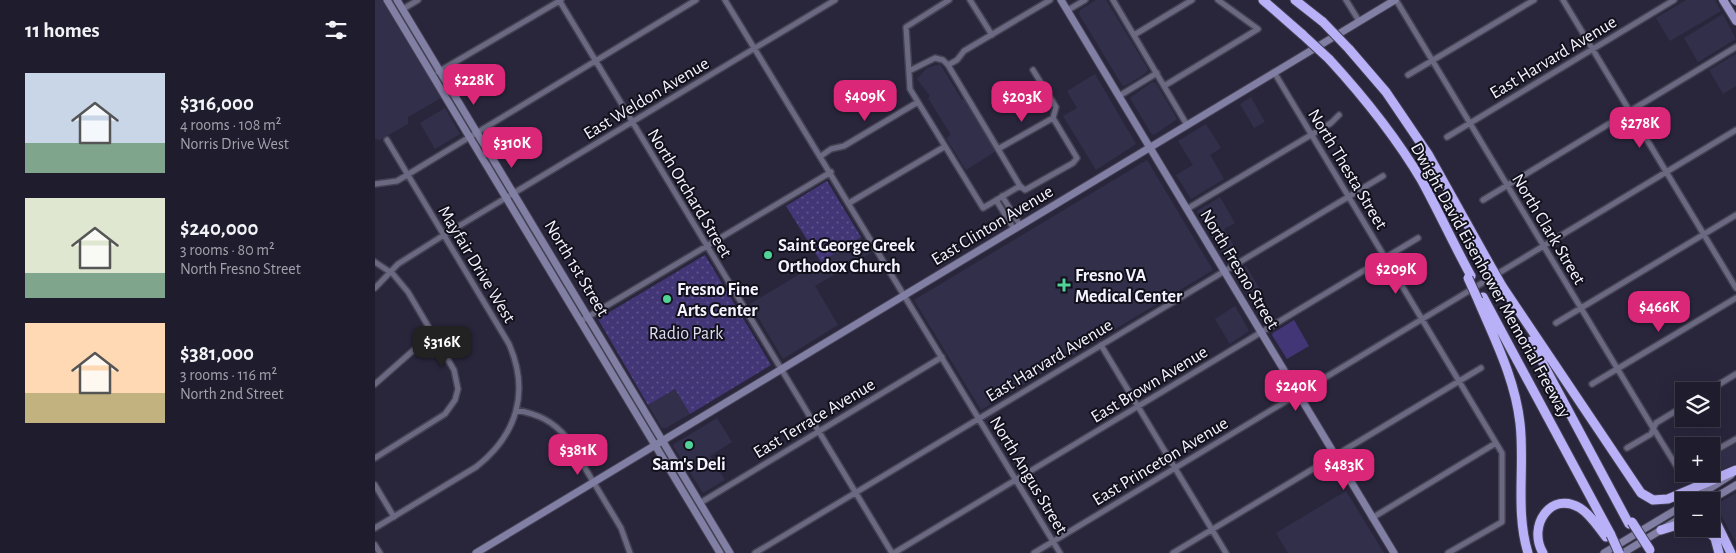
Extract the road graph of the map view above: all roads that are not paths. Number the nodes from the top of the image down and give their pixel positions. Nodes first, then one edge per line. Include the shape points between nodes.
1 (387, 0) edge
2 (397, 0) edge
3 (418, 0) edge
4 (560, 0) edge
5 (696, 0) edge
6 (725, 0) edge
7 (835, 0) edge
8 (949, 0) edge
9 (970, 0) edge
10 (1051, 0) edge
11 (1061, 0) edge
12 (1085, 0) edge
13 (1113, 0) edge
14 (1192, 0) edge
15 (1218, 0) edge
16 (1263, 0) edge
17 (1295, 0) edge
18 (1346, 0) edge
19 (1395, 0) edge
20 (1534, 0) edge
21 (1563, 0) edge
22 (1674, 0) edge
23 (1723, 0) edge
24 (403, 9) junction
25 (1068, 10) junction
26 (1359, 21) junction
27 (1736, 21) edge
28 (992, 35) junction
29 (1134, 35) junction
30 (1736, 47) edge
31 (755, 48) junction
32 (1592, 50) junction
33 (594, 60) junction
34 (1432, 61) junction
35 (948, 65) junction
36 (1033, 70) dead end
37 (440, 71) junction
38 (909, 71) junction
39 (1274, 72) junction
40 (1157, 73) junction
41 (433, 75) junction
42 (1408, 75) dead end
43 (1164, 86) junction
44 (1119, 96) junction
45 (917, 102) junction
46 (1630, 111) junction
47 (1339, 115) dead end
48 (1053, 118) junction
49 (633, 123) junction
50 (1470, 123) junction
51 (1187, 125) junction
52 (1736, 130) edge
53 (477, 132) junction
54 (1311, 135) junction
55 (470, 136) junction
56 (1447, 137) dead end
57 (387, 140) dead end
58 (944, 147) junction
59 (1149, 147) junction
60 (998, 149) junction
61 (821, 156) junction
62 (831, 172) junction
63 (1665, 172) junction
64 (408, 175) junction
65 (1383, 176) dead end
66 (375, 184) edge
67 (1507, 185) junction
68 (1020, 186) junction
69 (515, 194) junction
70 (1002, 196) junction
71 (1348, 196) junction
72 (507, 198) junction
73 (996, 200) junction
74 (1483, 200) dead end
75 (849, 203) junction
76 (1187, 210) junction
77 (1736, 215) edge
78 (1017, 227) junction
79 (1703, 234) junction
80 (444, 235) junction
81 (1418, 238) dead end
82 (1544, 246) junction
83 (707, 247) junction
84 (1385, 258) junction
85 (375, 262) edge
86 (390, 271) junction
87 (1224, 271) junction
88 (1502, 286) junction
89 (375, 288) edge
90 (1736, 288) edge
91 (905, 295) junction
92 (1480, 298) junction
93 (1736, 298) edge
94 (1581, 308) junction
95 (589, 317) junction
96 (1422, 319) junction
97 (581, 321) junction
98 (1556, 322) dead end
99 (433, 333) junction
100 (1260, 333) junction
101 (1101, 345) junction
102 (942, 357) junction
103 (1481, 368) dead end
104 (781, 369) junction
105 (1618, 369) junction
106 (1736, 374) edge
107 (1459, 381) junction
108 (375, 384) edge
109 (1593, 384) dead end
110 (1720, 384) edge
111 (1298, 394) junction
112 (1137, 407) junction
113 (517, 410) junction
114 (1675, 411) edge
115 (979, 418) junction
116 (1653, 428) junction
117 (819, 431) junction
118 (1736, 439) edge
119 (662, 440) junction
120 (1496, 443) junction
121 (655, 445) junction
122 (1627, 448) dead end
123 (1720, 449) edge
124 (1335, 456) junction
125 (375, 458) edge
126 (1675, 461) edge
127 (1175, 468) junction
128 (1736, 471) edge
129 (1016, 480) junction
130 (593, 482) junction
131 (1736, 484) edge
132 (375, 485) edge
133 (1704, 492) edge
134 (855, 493) junction
135 (1720, 494) edge
136 (700, 503) junction
137 (1675, 510) edge
138 (394, 517) junction
139 (698, 517) junction
140 (1372, 518) junction
141 (1675, 521) edge
142 (1675, 526) edge
143 (375, 528) edge
144 (1212, 530) junction
145 (1661, 530) junction
146 (1720, 530) edge
147 (1608, 536) junction
148 (1714, 537) edge
149 (1053, 542) junction
150 (375, 545) edge
151 (1648, 552) edge
152 (380, 553) edge
153 (476, 553) edge
154 (630, 553) edge
155 (720, 553) edge
156 (731, 553) edge
157 (755, 553) edge
158 (893, 553) edge
159 (1035, 553) edge
160 (1060, 553) edge
161 (1173, 553) edge
162 (1226, 553) edge
163 (1394, 553) edge
164 (1448, 553) edge
165 (1528, 553) edge
166 (1543, 553) edge
167 (1604, 553) edge
168 (1620, 553) edge
169 (1719, 553) edge
170 (1731, 553) edge

1 - 41 main road, North 1st Street
2 - 24 main road, North 1st Street
3 - 24 street
4 - 33 street, North Orchard Street
4 - 37 street
5 - 33 street
6 - 31 street, North Angus Street
7 - 31 street, East Weldon Avenue
8 - 38 street via 906,26
9 - 28 street
10 - 28 street
11 - 25 main road, North Fresno Street
12 - 25 street
13 - 29 street
14 - 29 street
15 - 43 street via 1258,29
16 - 92 highway, Dwight David Eisenhower Memorial Freeway, bridge via 1329,59 1360,92 1422,182
17 - 88 highway, Dwight David Eisenhower Memorial Freeway, bridge via 1323,22 1386,92 1428,154
18 - 26 street
19 - 26 main road, East Clinton Avenue
19 - 34 street, North Clark Street
20 - 34 street
21 - 32 street
22 - 32 street, East Harvard Avenue
23 - 27 main road
24 - 37 main road, North 1st Street
25 - 44 main road, North Fresno Street
26 - 39 main road, East Clinton Avenue
28 - 35 street via 964,51
29 - 40 street
30 - 46 street
31 - 49 street, East Weldon Avenue
31 - 61 street, North Angus Street
32 - 46 street
32 - 50 street, East Harvard Avenue
33 - 49 street, North Orchard Street
33 - 53 street
34 - 42 street
34 - 50 street, North Clark Street
35 - 38 street via 935,58
35 - 60 street
36 - 48 street via 1056,107
37 - 41 street
37 - 53 main road, North 1st Street
38 - 45 street via 909,89
39 - 51 main road, East Clinton Avenue
39 - 54 street, North Thesta Street
40 - 43 street
40 - 44 street
41 - 55 main road, North 1st Street
43 - 51 street
44 - 59 main road, North Fresno Street
45 - 58 street
45 - 61 street via 844,146
46 - 63 street
46 - 67 street
47 - 54 street
48 - 60 street
48 - 68 street via 1077,158 1025,190
49 - 69 street, East Weldon Avenue
49 - 83 street, North Orchard Street
50 - 56 street, East Harvard Avenue
50 - 67 street, North Clark Street
51 - 59 main road, East Clinton Avenue
52 - 63 street, East Princeton Avenue
53 - 55 street
53 - 69 main road, North 1st Street
54 - 71 street, North Thesta Street
54 - 76 street
55 - 64 street
55 - 72 main road, North 1st Street
57 - 64 street, Mayfair Drive West
58 - 73 street via 983,208
58 - 75 street
59 - 76 main road, North Fresno Street
59 - 78 main road, East Clinton Avenue
60 - 68 street
61 - 62 street, North Angus Street
62 - 75 street, North Angus Street
62 - 83 street
63 - 79 street
63 - 82 street, East Princeton Avenue
64 - 66 street via 390,184
64 - 80 street, Mayfair Drive West
65 - 71 street, East Harvard Avenue
67 - 74 street
67 - 82 street, North Clark Street
68 - 70 street
69 - 72 street, East Weldon Avenue
69 - 95 main road, North 1st Street
70 - 73 street
70 - 78 street
71 - 84 street, North Thesta Street
71 - 87 street, East Harvard Avenue
72 - 80 street, East Weldon Avenue
72 - 97 main road, North 1st Street
73 - 78 street
75 - 91 street, North Angus Street
76 - 87 main road, North Fresno Street
77 - 79 street
78 - 91 main road, East Clinton Avenue
79 - 90 street
79 - 94 street
80 - 86 street, East Weldon Avenue
80 - 113 street, Mayfair Drive West via 509,344 519,378
81 - 84 street, East Brown Avenue
82 - 94 street, North Clark Street
82 - 96 street, East Princeton Avenue
83 - 95 street
83 - 104 street, North Orchard Street
84 - 96 street, North Thesta Street
84 - 100 street, East Brown Avenue
85 - 86 street
86 - 89 street, East Weldon Avenue
86 - 99 street via 404,286
87 - 100 main road, North Fresno Street
87 - 101 street, East Harvard Avenue
88 - 128 highway via 1641,493 1653,500 1668,499
88 - 151 highway, Dwight David Eisenhower Memorial Freeway, bridge via 1607,483
91 - 102 street, North Angus Street
91 - 104 main road, East Clinton Avenue
92 - 147 highway, Dwight David Eisenhower Memorial Freeway
92 - 165 highway via 1517,403 1521,441 1521,525
93 - 105 street
94 - 98 street
94 - 105 street, North Clark Street
95 - 97 street
95 - 119 main road, North 1st Street
96 - 107 street, North Thesta Street
96 - 111 street, East Princeton Avenue
97 - 121 main road, North 1st Street
99 - 108 street
99 - 125 street via 456,374 458,388 455,400 441,418
100 - 111 main road, North Fresno Street
100 - 112 street, East Brown Avenue
101 - 112 street
101 - 115 street, East Harvard Avenue
102 - 115 street, North Angus Street
102 - 117 street, East Terrace Avenue
103 - 107 street
104 - 117 street, North Orchard Street
104 - 119 main road, East Clinton Avenue
105 - 109 street
105 - 116 street, North Clark Street
106 - 110 street
107 - 120 street, North Thesta Street
107 - 124 street
111 - 124 main road, North Fresno Street
111 - 127 street, East Princeton Avenue
112 - 127 street
112 - 129 street, East Brown Avenue
113 - 130 street via 543,417 556,426 567,438
113 - 138 street via 503,440 482,463
114 - 116 street
115 - 129 street, North Angus Street
115 - 134 street, East Harvard Avenue
116 - 122 street via 1651,434
116 - 126 street, North Clark Street
117 - 134 street, North Orchard Street
117 - 136 street, East Terrace Avenue
118 - 123 street
119 - 121 main road, East Clinton Avenue
119 - 136 main road, North 1st Street
120 - 140 street
120 - 164 street, North Thesta Street via 1502,453 1502,522
121 - 130 main road, East Clinton Avenue
121 - 139 main road, North 1st Street
124 - 140 main road, North Fresno Street
124 - 144 street
127 - 144 street
127 - 149 street, East Princeton Avenue
128 - 133 main road
129 - 149 street, North Angus Street
129 - 158 street, East Brown Avenue
130 - 153 main road, East Clinton Avenue
130 - 154 street via 621,528
131 - 135 main road
132 - 138 street
134 - 157 street, East Harvard Avenue
134 - 158 street, North Orchard Street
136 - 139 main road
136 - 156 main road, North 1st Street
137 - 167 main road
138 - 143 street
139 - 155 main road, North 1st Street
140 - 163 main road, North Fresno Street
141 - 145 main road
142 - 145 highway
144 - 161 street
144 - 162 street
145 - 168 main road
146 - 170 highway
147 - 166 highway via 1580,508 1570,504 1556,506 1547,511 1538,524 1538,543
147 - 168 highway, Dwight David Eisenhower Memorial Freeway, bridge
148 - 169 highway
149 - 159 street, East Princeton Avenue
149 - 160 street, North Angus Street
150 - 152 street

